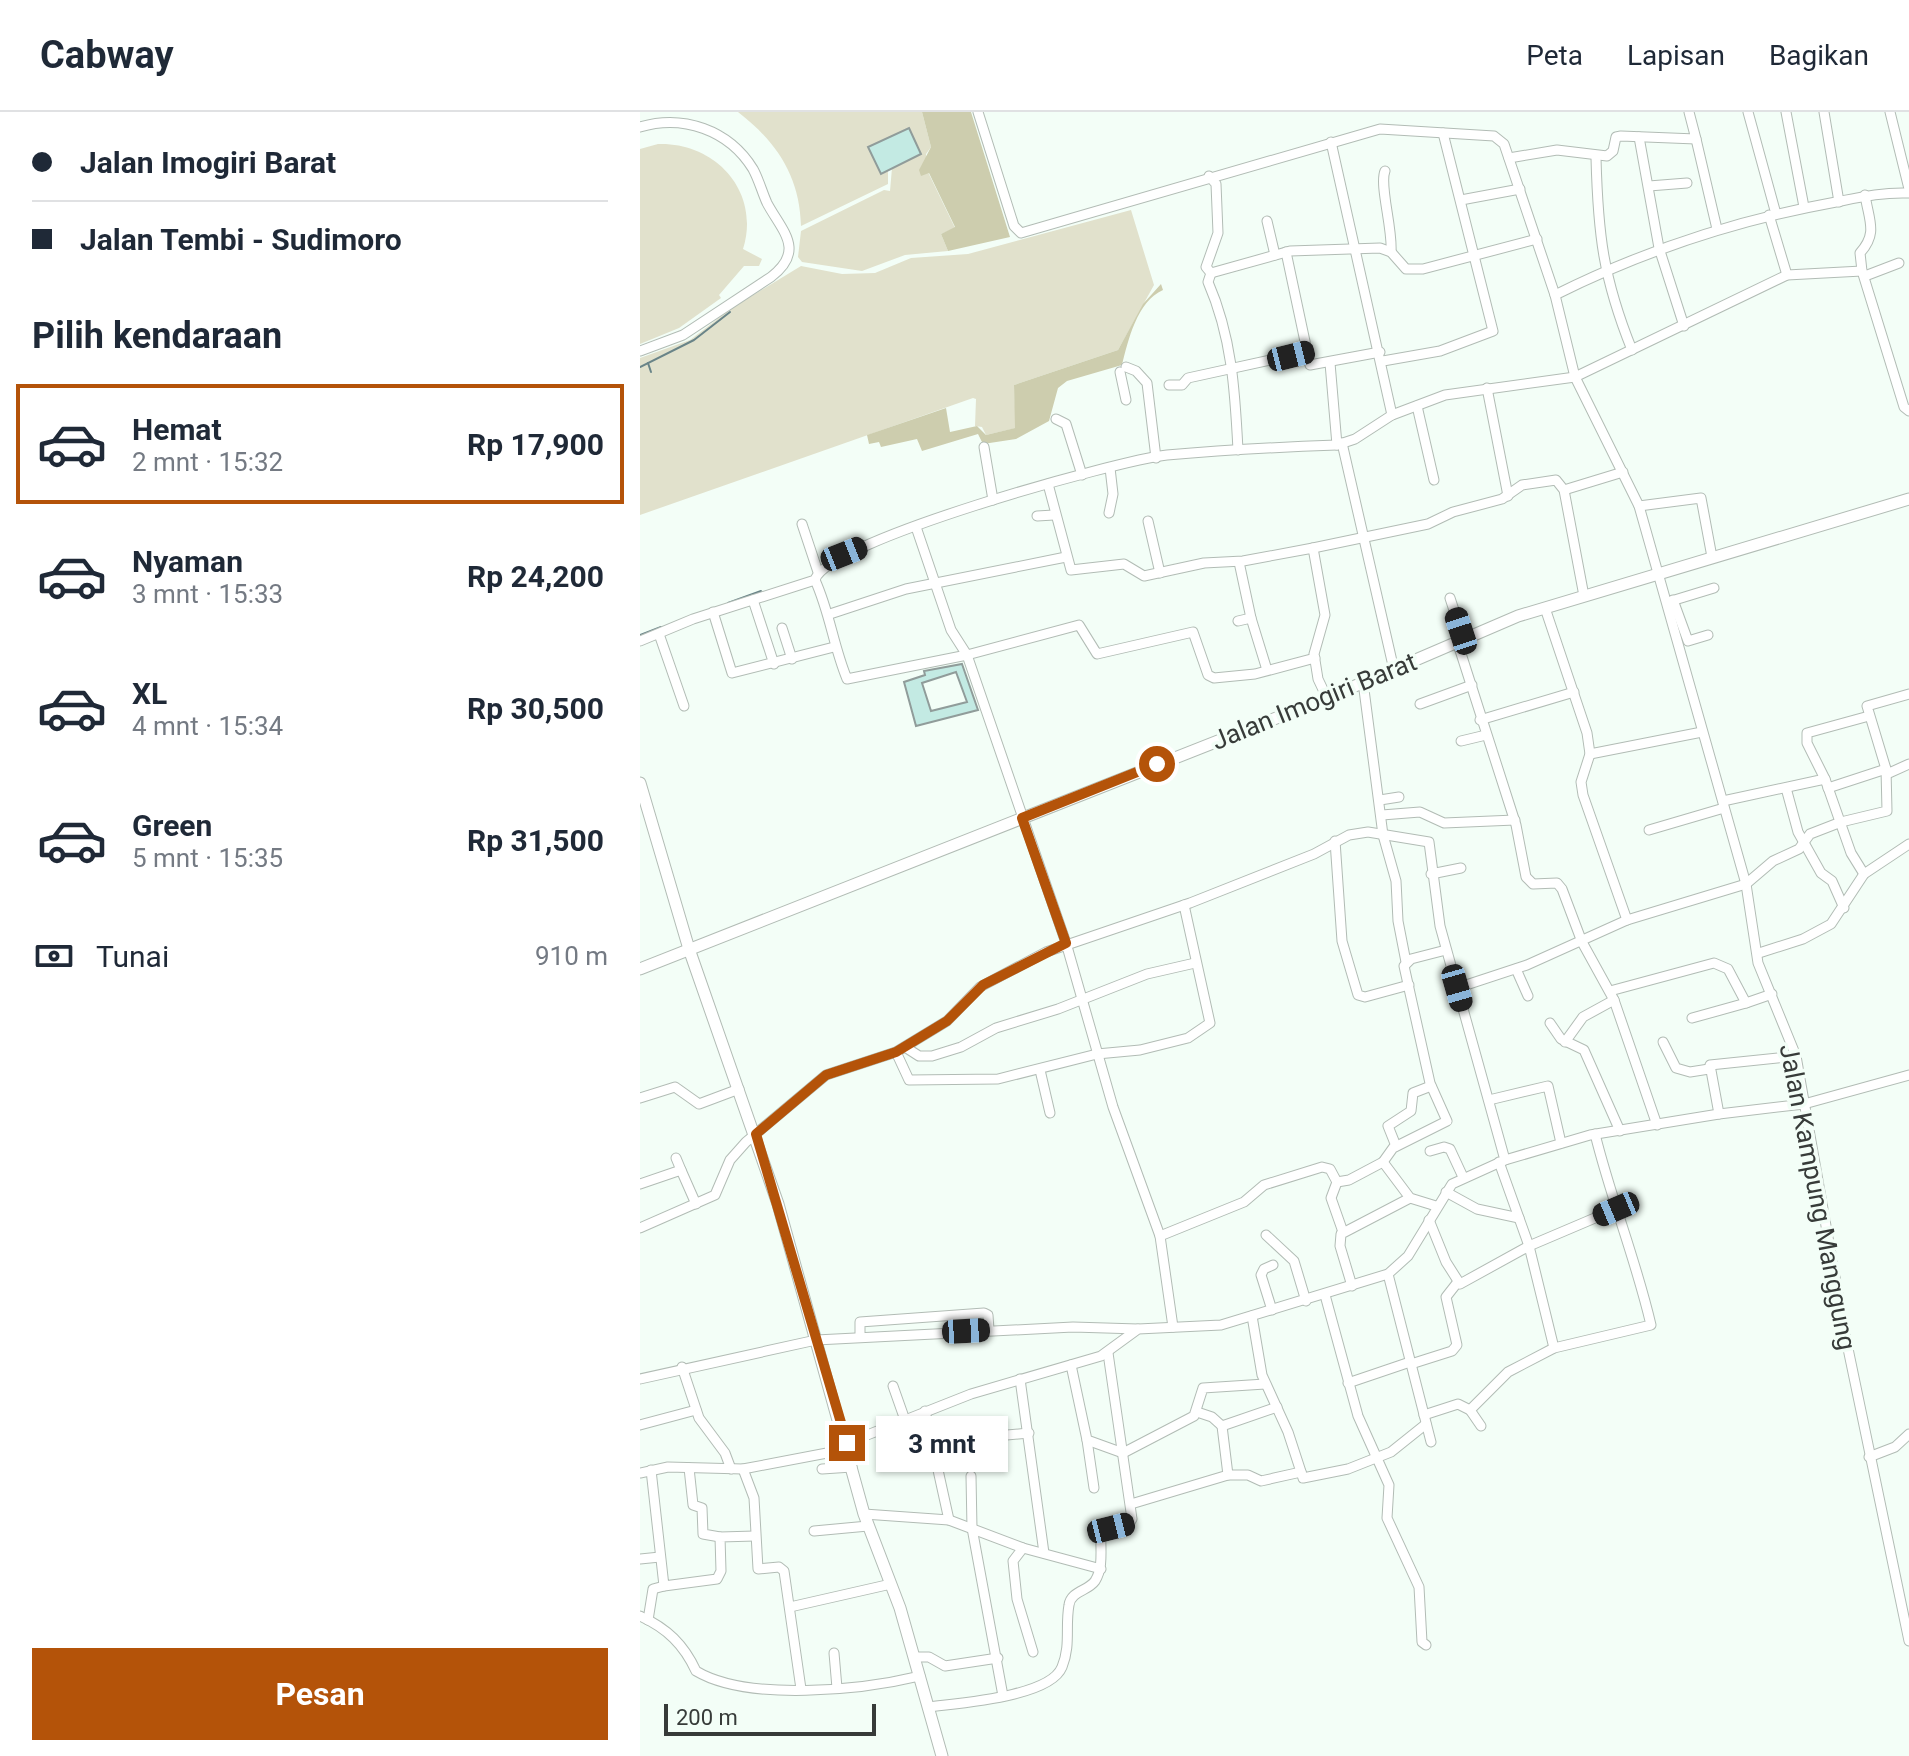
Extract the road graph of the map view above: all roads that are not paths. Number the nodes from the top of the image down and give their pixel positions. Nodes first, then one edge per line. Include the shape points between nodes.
1 (978, 112) edge
2 (1689, 112) edge
3 (1748, 112) edge
4 (1824, 112) edge
5 (1890, 112) edge
6 (1790, 113) edge
7 (640, 127) edge
8 (1443, 133) junction
9 (1639, 137) junction
10 (1696, 139) junction
11 (1331, 142) junction
12 (1509, 158) junction
13 (1596, 158) junction
14 (1385, 171) dead end
15 (1209, 176) junction
16 (1687, 183) dead end
17 (1649, 186) junction
18 (1520, 189) junction
19 (1909, 191) edge
20 (1865, 195) junction
21 (1461, 200) junction
22 (1839, 202) junction
23 (1804, 207) junction
24 (1772, 214) junction
25 (1267, 221) dead end
26 (1717, 229) junction
27 (1537, 239) junction
28 (1659, 248) junction
29 (1355, 251) junction
30 (1286, 252) junction
31 (1391, 252) junction
32 (1476, 254) junction
33 (1275, 255) junction
34 (1899, 263) dead end
35 (1605, 270) junction
36 (1211, 273) junction
37 (1863, 273) junction
38 (1787, 275) junction
39 (1555, 295) junction
40 (1684, 326) junction
41 (1632, 350) junction
42 (640, 351) edge
43 (1307, 352) junction
44 (1381, 356) junction
45 (1330, 363) junction
46 (1234, 370) junction
47 (1575, 377) junction
48 (1169, 385) dead end
49 (1487, 388) junction
50 (1126, 400) dead end
51 (1417, 406) junction
52 (1909, 411) edge
53 (1392, 415) junction
54 (1056, 419) dead end
55 (1340, 444) junction
56 (984, 447) dead end
57 (1238, 450) junction
58 (1156, 458) junction
59 (1110, 468) junction
60 (1623, 472) junction
61 (1082, 475) junction
62 (1434, 480) dead end
63 (1048, 484) junction
64 (1564, 490) junction
65 (1508, 496) junction
66 (1909, 499) edge
67 (993, 500) junction
68 (1639, 506) junction
69 (1109, 513) dead end
70 (1054, 515) junction
71 (1037, 516) dead end
72 (1148, 521) dead end
73 (802, 524) dead end
74 (916, 527) junction
75 (1365, 537) junction
76 (1313, 548) junction
77 (1066, 557) junction
78 (1712, 557) junction
79 (1239, 562) junction
80 (1160, 573) junction
81 (1658, 574) junction
82 (817, 576) junction
83 (936, 584) junction
84 (1714, 588) dead end
85 (1584, 596) junction
86 (1450, 598) dead end
87 (753, 600) junction
88 (1669, 601) junction
89 (1545, 608) junction
90 (713, 612) junction
91 (830, 614) junction
92 (1251, 618) junction
93 (1238, 621) dead end
94 (782, 628) dead end
95 (659, 634) junction
96 (1708, 635) dead end
97 (1460, 640) junction
98 (640, 641) edge
99 (1688, 641) junction
100 (1677, 645) junction
101 (834, 647) junction
102 (967, 655) junction
103 (1315, 658) junction
104 (792, 659) junction
105 (1391, 662) junction
106 (774, 664) junction
107 (1267, 670) junction
108 (1363, 682) junction
109 (1472, 685) junction
110 (1574, 692) junction
111 (1326, 696) junction
112 (1908, 697) edge
113 (1420, 704) dead end
114 (684, 706) dead end
115 (1869, 716) junction
116 (1480, 720) junction
117 (1702, 732) junction
118 (1486, 735) junction
119 (1461, 741) dead end
120 (1590, 754) junction
121 (1909, 764) edge
122 (1887, 771) junction
123 (640, 783) edge
124 (1826, 783) junction
125 (1786, 788) junction
126 (1399, 797) dead end
127 (1380, 800) junction
128 (1723, 804) junction
129 (1020, 813) junction
130 (1382, 815) junction
131 (1515, 820) junction
132 (1841, 822) junction
133 (1649, 830) dead end
134 (1383, 835) junction
135 (1335, 841) junction
136 (1803, 842) junction
137 (1909, 844) edge
138 (1461, 868) dead end
139 (1431, 874) junction
140 (1864, 874) junction
141 (1746, 884) junction
142 (1184, 905) junction
143 (1844, 908) junction
144 (1627, 920) junction
145 (1582, 942) junction
146 (1066, 943) junction
147 (689, 949) junction
148 (1446, 950) junction
149 (1759, 953) junction
150 (1406, 962) junction
151 (1195, 963) junction
152 (640, 969) edge
153 (1516, 969) junction
154 (1409, 985) junction
155 (1457, 988) junction
156 (1772, 994) junction
157 (1612, 995) junction
158 (1528, 996) dead end
159 (1082, 1000) junction
160 (1746, 1003) junction
161 (1692, 1018) dead end
162 (1550, 1023) dead end
163 (1565, 1042) junction
164 (1663, 1042) dead end
165 (900, 1049) junction
166 (1097, 1054) junction
167 (1796, 1056) junction
168 (1709, 1069) junction
169 (1040, 1070) junction
170 (1909, 1075) edge
171 (1431, 1086) junction
172 (739, 1089) junction
173 (640, 1098) edge
174 (1489, 1100) junction
175 (1804, 1104) junction
176 (1050, 1113) dead end
177 (1719, 1114) junction
178 (1657, 1125) junction
179 (1620, 1131) junction
180 (756, 1134) junction
181 (1595, 1134) junction
182 (1561, 1143) junction
183 (1396, 1146) junction
184 (1430, 1151) dead end
185 (676, 1158) dead end
186 (1502, 1161) junction
187 (1383, 1162) junction
188 (681, 1170) junction
189 (1463, 1177) junction
190 (641, 1181) edge
191 (1337, 1182) junction
192 (1446, 1192) junction
193 (1410, 1198) junction
194 (696, 1204) junction
195 (1436, 1206) junction
196 (1616, 1209) junction
197 (1519, 1218) junction
198 (1429, 1220) junction
199 (640, 1228) edge
200 (1343, 1232) junction
201 (1266, 1235) dead end
202 (1160, 1236) junction
203 (1529, 1246) junction
204 (1273, 1265) dead end
205 (1388, 1274) junction
206 (1457, 1283) junction
207 (1352, 1286) junction
208 (1325, 1295) junction
209 (1306, 1301) junction
210 (1272, 1310) junction
211 (1252, 1316) junction
212 (1173, 1327) junction
213 (1138, 1329) junction
214 (989, 1330) junction
215 (860, 1336) junction
216 (816, 1340) junction
217 (1554, 1348) junction
218 (1108, 1353) junction
219 (1410, 1363) junction
220 (1071, 1365) junction
221 (682, 1367) junction
222 (640, 1379) edge
223 (1020, 1379) junction
224 (1348, 1383) junction
225 (1265, 1384) junction
226 (893, 1386) dead end
227 (1277, 1407) junction
228 (696, 1410) junction
229 (1470, 1410) junction
230 (925, 1411) junction
231 (1197, 1412) junction
232 (905, 1420) junction
233 (1425, 1420) junction
234 (640, 1425) edge
235 (1222, 1426) junction
236 (1481, 1426) dead end
237 (1029, 1433) junction
238 (1909, 1434) edge
239 (1087, 1440) junction
240 (1431, 1442) dead end
241 (847, 1446) junction
242 (934, 1450) junction
243 (1123, 1453) junction
244 (1377, 1457) junction
245 (1869, 1457) junction
246 (852, 1467) junction
247 (689, 1468) junction
248 (731, 1469) junction
249 (743, 1469) junction
250 (822, 1469) dead end
251 (651, 1470) junction
252 (1301, 1472) junction
253 (640, 1473) edge
254 (1228, 1475) junction
255 (971, 1476) dead end
256 (1094, 1488) dead end
257 (1131, 1504) junction
258 (866, 1520) junction
259 (949, 1520) junction
260 (972, 1528) junction
261 (814, 1531) dead end
262 (755, 1536) junction
263 (720, 1537) junction
264 (1023, 1548) junction
265 (1044, 1553) junction
266 (660, 1557) junction
267 (640, 1559) edge
268 (1101, 1569) junction
269 (891, 1584) junction
270 (664, 1586) junction
271 (790, 1607) junction
272 (644, 1618) edge
273 (1909, 1641) edge
274 (1426, 1645) dead end
275 (1033, 1652) dead end
276 (834, 1653) dead end
277 (915, 1657) junction
278 (998, 1658) junction
279 (920, 1676) junction
280 (837, 1688) junction
281 (801, 1689) junction
282 (1003, 1696) junction
283 (929, 1707) junction
284 (942, 1756) edge

1 - 15 street via 1019,232
2 - 10 street
3 - 24 street
4 - 22 street
5 - 19 street
6 - 23 street
7 - 42 street via 692,124 734,146 757,176 789,249 771,277 683,335
8 - 11 street via 1380,129
8 - 12 street via 1494,136
8 - 21 street
9 - 10 street
9 - 13 street via 1616,137 1610,155
9 - 17 street
10 - 26 street
11 - 15 street
11 - 29 street
12 - 13 street via 1557,150
12 - 18 street, Jalan Kampung Manggung
13 - 35 street via 1598,237
14 - 31 street
15 - 36 street via 1216,184 1218,233 1206,263
16 - 17 street
17 - 28 street
18 - 21 street
18 - 27 street, Jalan Kampung Manggung
19 - 20 street
20 - 22 street
20 - 37 street via 1871,238 1860,253
21 - 32 street
22 - 23 street
23 - 24 street
24 - 26 street
24 - 38 street
25 - 33 street
26 - 28 street
27 - 32 street
27 - 39 street, Jalan Kampung Manggung
28 - 35 street
28 - 40 street
29 - 30 street
29 - 31 street
29 - 44 street
30 - 33 street
30 - 43 street
31 - 32 street via 1412,270
32 - 44 street via 1491,335 1423,355
33 - 36 street
34 - 37 street
35 - 39 street
35 - 41 street
36 - 46 street via 1208,282
37 - 38 street
37 - 52 street
38 - 40 street
39 - 47 street, Jalan Kampung Manggung
40 - 41 street
41 - 47 street
43 - 45 street via 1312,366
43 - 46 street
44 - 45 street
44 - 53 street
45 - 55 street
46 - 48 street
46 - 57 street
47 - 49 street
47 - 60 street, Jalan Kampung Manggung
49 - 51 street
49 - 65 street
50 - 58 street via 1123,370 1136,371 1147,383
51 - 53 street
51 - 62 street
53 - 55 street
54 - 61 street via 1066,424
55 - 57 street
55 - 75 street
56 - 67 street
57 - 58 street
58 - 59 street
59 - 61 street
59 - 69 street
60 - 64 street
60 - 68 street, Jalan Kampung Manggung
61 - 63 street
63 - 67 street
63 - 70 street
64 - 65 street via 1556,480 1522,485
64 - 85 street
65 - 75 street via 1428,524
66 - 78 main road, Jalan Imogiri Barat
67 - 74 street
68 - 78 street via 1701,498
68 - 81 street, Jalan Kampung Manggung
70 - 71 street
70 - 77 street
72 - 80 street
73 - 82 street
74 - 82 street via 844,554
74 - 83 street
75 - 76 street
75 - 105 street
76 - 79 street
76 - 103 street via 1325,615
77 - 80 street via 1071,570 1124,564 1140,576
77 - 83 street
78 - 81 main road, Jalan Imogiri Barat
79 - 80 street
79 - 92 street
81 - 85 main road, Jalan Imogiri Barat
81 - 88 street, Jalan Kampung Manggung
82 - 87 street
82 - 91 street
83 - 91 street
83 - 102 street via 951,630
84 - 88 street
85 - 89 main road, Jalan Imogiri Barat
86 - 97 street
87 - 90 street
87 - 106 street
88 - 99 street
88 - 100 street, Jalan Kampung Manggung
89 - 97 main road, Jalan Imogiri Barat
89 - 110 street
90 - 95 street
90 - 106 street via 732,673
91 - 101 street via 827,625
92 - 93 street
92 - 107 street
94 - 104 street
95 - 98 street
95 - 114 street
96 - 99 street
97 - 105 main road, Jalan Imogiri Barat
97 - 109 street
99 - 100 street
100 - 117 street, Jalan Kampung Manggung
101 - 102 street via 847,679 853,680
101 - 104 street
102 - 107 street via 1079,625 1097,654 1193,632 1211,677
102 - 129 street
103 - 107 street
103 - 111 street
104 - 106 street
105 - 108 main road, Jalan Imogiri Barat
108 - 111 main road, Jalan Imogiri Barat
108 - 127 street
109 - 113 street
109 - 116 street
110 - 116 street
110 - 120 street
111 - 129 main road, Jalan Imogiri Barat
112 - 115 street via 1867,705
115 - 122 street
115 - 124 street via 1807,733
116 - 118 street
117 - 120 street
117 - 128 street, Jalan Kampung Manggung
118 - 119 street
118 - 131 street
120 - 144 street via 1581,782 1583,795
121 - 122 street
122 - 124 street
122 - 132 street via 1887,811
123 - 147 main road
124 - 125 street
124 - 132 street
125 - 128 street
125 - 136 street
126 - 127 street
127 - 130 street
128 - 133 street
128 - 141 street, Jalan Kampung Manggung
129 - 146 street
129 - 147 main road, Jalan Imogiri Barat
130 - 131 street via 1420,812 1444,823
130 - 134 street
131 - 145 street via 1526,877 1537,886 1559,884
132 - 136 street
132 - 140 street
134 - 135 street via 1355,833
134 - 139 street via 1429,842
134 - 150 street via 1396,881
135 - 142 street
135 - 154 street via 1342,941 1358,995
136 - 141 street
136 - 143 street via 1821,873 1832,881
137 - 140 street
138 - 139 street
139 - 148 street
140 - 143 street
141 - 144 street
141 - 149 street, Jalan Kampung Manggung
142 - 146 street
142 - 151 street
143 - 149 street via 1817,933
144 - 145 street
145 - 153 street
145 - 157 street
146 - 159 street
146 - 165 street via 983,985 947,1021
147 - 152 main road, Jalan Imogiri Barat
147 - 172 main road
148 - 150 street
148 - 155 street
149 - 156 street, Jalan Kampung Manggung via 1761,975
150 - 154 street
151 - 159 street via 1147,974
151 - 166 street via 1208,1026 1175,1043
153 - 155 street
153 - 158 street
154 - 171 street
155 - 174 street
156 - 160 street
156 - 167 street, Jalan Kampung Manggung
157 - 160 street via 1722,964 1738,982
157 - 163 street via 1583,1017
157 - 178 street
159 - 165 street via 932,1056
159 - 166 street
160 - 161 street
162 - 163 street
163 - 179 street via 1584,1050
164 - 168 street via 1676,1068
165 - 169 street via 911,1081 981,1081
165 - 180 street via 826,1075
166 - 169 street
166 - 202 street
167 - 168 street
167 - 175 street, Jalan Kampung Manggung
168 - 177 street
169 - 176 street
170 - 175 street
171 - 183 street via 1413,1093 1411,1111 1388,1126
171 - 183 street via 1448,1119
172 - 173 street via 699,1104 675,1087
172 - 180 main road
174 - 182 street via 1548,1086
174 - 186 street
175 - 177 street
175 - 245 street, Jalan Kampung Manggung
177 - 178 street
178 - 179 street
179 - 181 street
180 - 194 street via 730,1160 715,1195
180 - 216 main road
181 - 182 street
181 - 196 street
182 - 186 street
183 - 187 street
184 - 189 street via 1450,1149
185 - 188 street
186 - 189 street
186 - 197 street
187 - 191 street
187 - 193 street
188 - 190 street
188 - 194 street
189 - 192 street
191 - 200 street via 1331,1198
191 - 202 street via 1325,1166 1280,1179 1261,1186 1244,1202
192 - 195 street
192 - 197 street via 1477,1209
193 - 195 street
193 - 200 street
194 - 199 street
195 - 198 street
196 - 203 street
196 - 217 street via 1636,1261 1651,1325
197 - 203 street
198 - 205 street via 1408,1256
198 - 206 street
200 - 207 street via 1340,1246
201 - 209 street via 1294,1261
202 - 212 street
203 - 206 street
203 - 217 street
204 - 210 street via 1261,1274
205 - 207 street
205 - 219 street
206 - 219 street via 1446,1297 1457,1345
207 - 208 street
208 - 209 street
208 - 224 street
209 - 210 street
210 - 211 street
211 - 212 street via 1221,1325
211 - 225 street
212 - 213 street
213 - 214 street
213 - 218 street
214 - 215 street
214 - 215 street via 984,1313 862,1321
215 - 216 street
216 - 221 street
216 - 241 main road
217 - 229 street via 1508,1372
218 - 220 street
218 - 243 street
219 - 224 street
219 - 233 street
220 - 223 street
220 - 239 street
221 - 222 street
221 - 228 street
223 - 230 street
223 - 237 street
224 - 244 street
225 - 227 street
225 - 231 street via 1203,1388
226 - 232 street
227 - 235 street
227 - 252 street
228 - 234 street
228 - 248 street
229 - 233 street via 1458,1404
229 - 236 street
230 - 232 street
230 - 242 street
231 - 235 street
231 - 243 street
232 - 241 street
233 - 240 street
233 - 244 street via 1400,1447
235 - 254 street
237 - 242 street via 974,1438
237 - 265 street
238 - 245 street via 1895,1447
239 - 243 street
239 - 256 street
241 - 246 main road
241 - 249 street
242 - 259 street
243 - 257 street
244 - 252 street via 1312,1478 1303,1478
244 - 274 street via 1389,1488 1387,1518 1419,1587
245 - 273 street, Jalan Kampung Manggung
246 - 250 street
246 - 258 main road
247 - 248 street
247 - 251 street
247 - 263 street via 689,1498 702,1508 704,1536
248 - 249 street
249 - 262 street via 754,1498
251 - 253 street
251 - 266 street
252 - 254 street via 1261,1481
254 - 257 street
255 - 260 street
257 - 268 street via 1129,1524 1101,1532
258 - 259 street
258 - 261 street
258 - 269 main road
259 - 260 street
260 - 264 street
260 - 278 street
262 - 263 street
262 - 271 street via 758,1569 782,1568
263 - 270 street via 717,1579
264 - 265 street
264 - 275 street via 1013,1561 1017,1599
265 - 268 street
266 - 267 street
266 - 270 street
268 - 282 street via 1093,1585 1071,1599 1069,1646 1057,1675
269 - 271 street
269 - 277 main road
270 - 272 street via 653,1589
271 - 281 street
272 - 281 street via 685,1648 704,1676 732,1685
276 - 280 street
277 - 278 street via 929,1657 945,1666
277 - 279 main road
278 - 282 street
279 - 280 street
279 - 283 main road
280 - 281 street
282 - 283 street
283 - 284 main road

